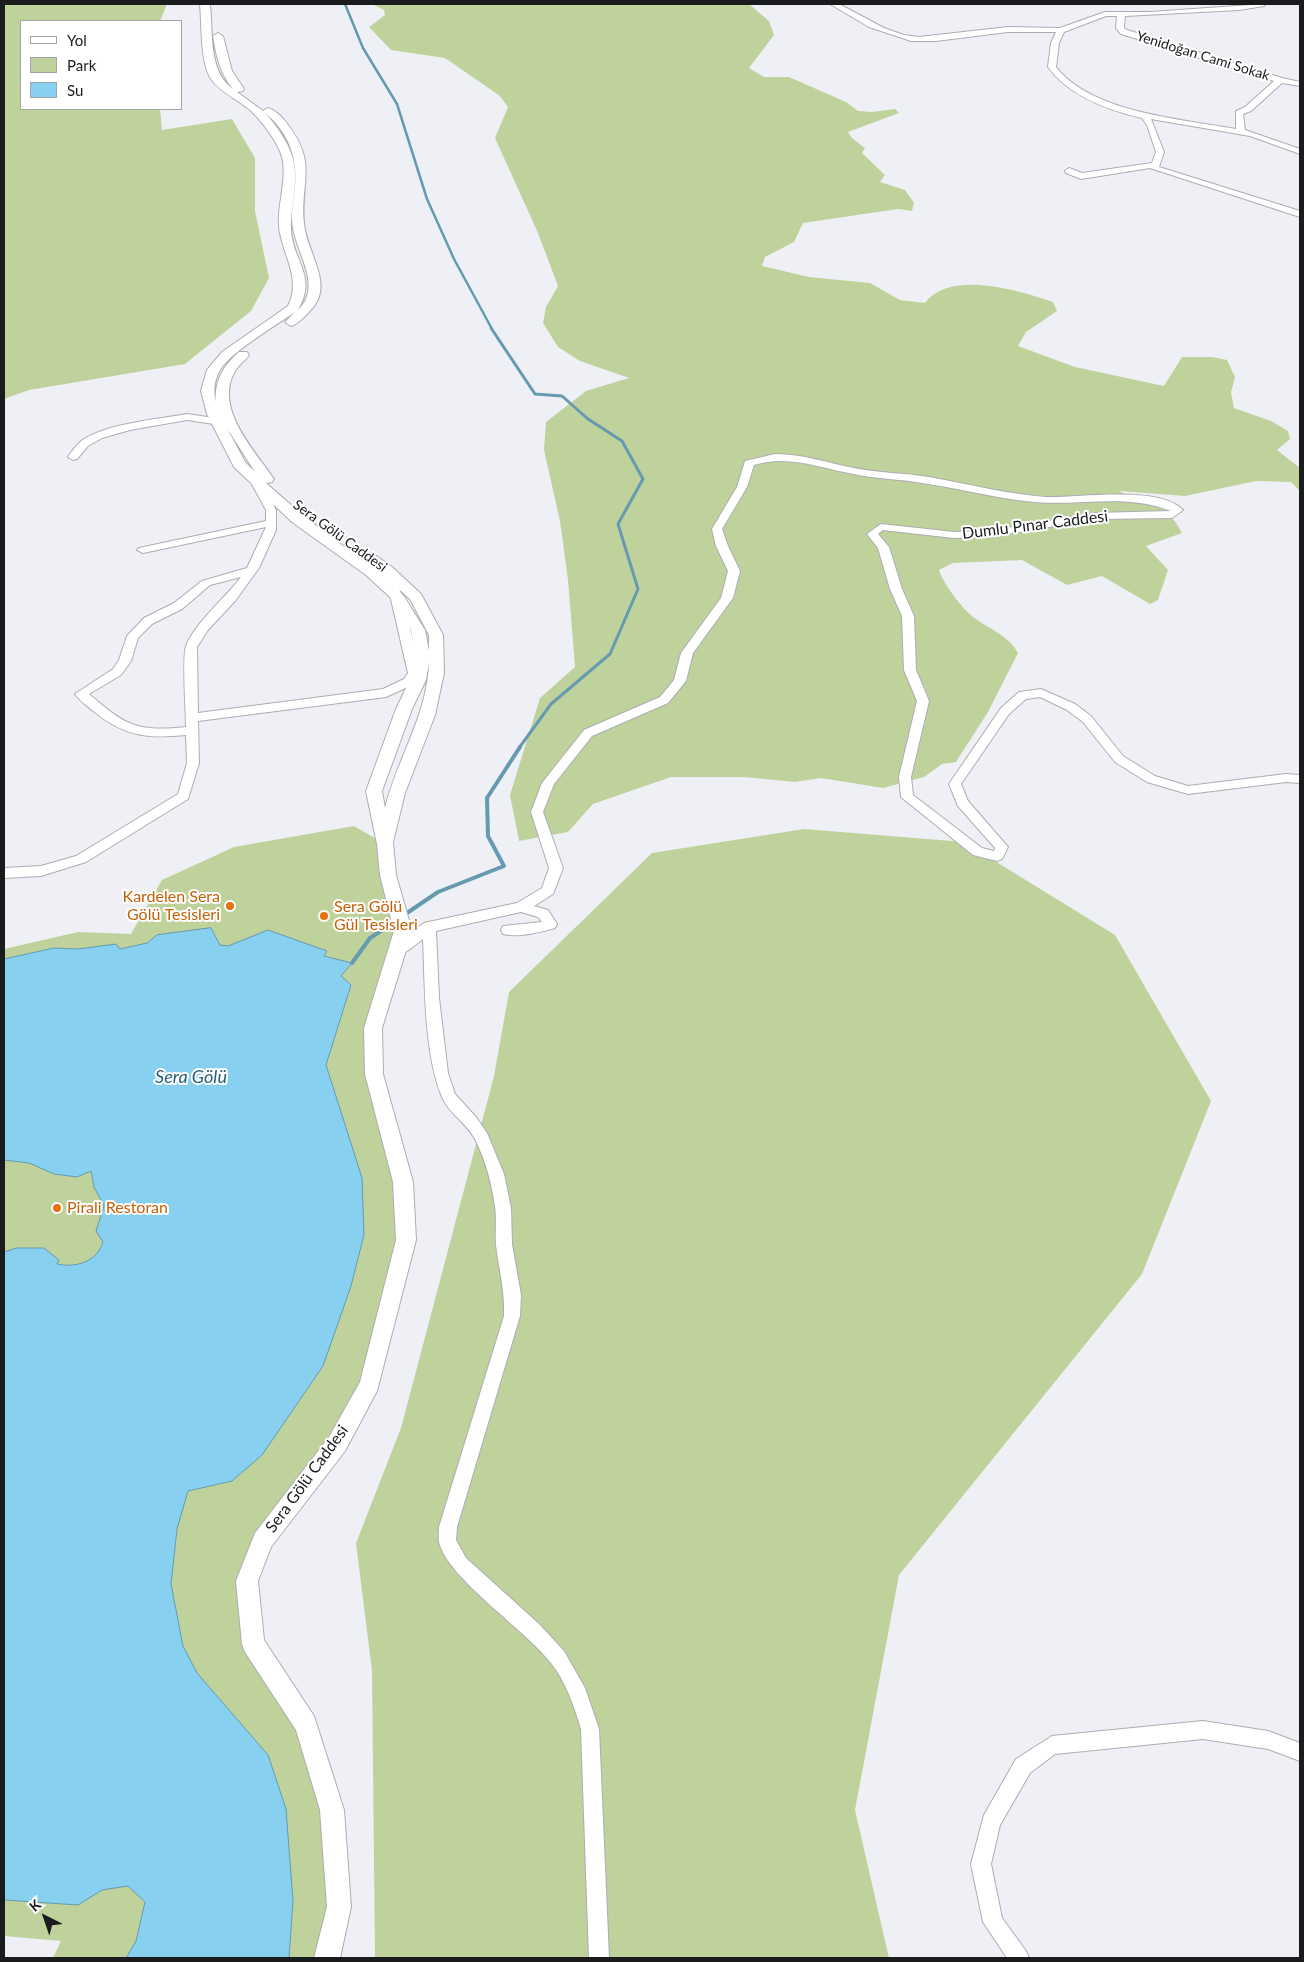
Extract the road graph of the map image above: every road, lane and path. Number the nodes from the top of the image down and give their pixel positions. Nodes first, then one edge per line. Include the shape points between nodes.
1 (205, 4) edge
2 (215, 4) edge
3 (834, 4) edge
4 (1099, 4) edge
5 (1261, 4) edge
6 (1105, 14) junction
7 (1121, 14) junction
8 (1061, 30) junction
9 (1280, 80) junction
10 (1300, 84) edge
11 (1145, 116) junction
12 (1241, 132) junction
13 (1300, 152) edge
14 (1154, 165) junction
15 (1069, 171) dead end
16 (1300, 214) edge
17 (216, 421) junction
18 (231, 423) junction
19 (73, 457) dead end
20 (255, 472) junction
21 (271, 523) junction
22 (143, 550) dead end
23 (387, 570) junction
24 (251, 571) junction
25 (396, 595) junction
26 (193, 724) junction
27 (1300, 779) edge
28 (385, 844) junction
29 (4, 873) edge
30 (521, 907) junction
31 (429, 927) junction
32 (508, 930) dead end
33 (401, 940) junction
34 (1300, 1752) edge
35 (327, 1958) edge
36 (599, 1958) edge
37 (1019, 1958) edge

1 - 17 main road, Sera Gölü Caddesi via 211,67 216,78 269,124 287,156 286,231 298,273 300,294 293,308 226,355 213,370 207,391
2 - 18 main road, Sera Gölü Caddesi via 214,18 228,76 239,90 286,127 300,159 298,227 315,286 312,301 289,323 235,361 225,376 222,394
3 - 8 street via 852,15 912,39 1027,28
4 - 6 street
5 - 7 street
6 - 7 street
6 - 8 street
7 - 9 street, Yenidoğan Cami Sokak via 1120,28 1124,32
8 - 11 street via 1052,67 1062,80 1084,95
9 - 10 street, Yenidoğan Cami Sokak
9 - 12 street via 1239,114
11 - 12 street
11 - 14 street via 1160,152
12 - 13 street
14 - 15 street via 1081,176
14 - 16 street via 1160,171
17 - 18 street
17 - 19 street via 187,417 129,427 98,436 84,444
17 - 20 main road, Sera Gölü Caddesi via 240,464
18 - 20 main road, Sera Gölü Caddesi
20 - 21 street via 271,510
20 - 23 main road, Sera Gölü Caddesi via 310,517
20 - 25 main road, Sera Gölü Caddesi via 297,519 371,572
21 - 22 street
21 - 24 street via 271,530
23 - 25 street
23 - 28 main road, Sera Gölü Caddesi via 416,597 436,635 436,673 426,716 397,793
24 - 26 street via 191,647
24 - 26 street via 206,583 178,606 148,621 133,636 125,661 117,672 81,694 133,730 160,733
25 - 26 street via 414,673 402,686 386,693
25 - 28 main road, Sera Gölü Caddesi via 418,630 422,657 418,680 374,790
26 - 29 street via 194,764 184,796 82,859 41,871
27 - 30 street, Dumlu Pınar Caddesi via 1188,790 1151,779 1119,759 1087,719 1071,706 1041,693 1023,695 1005,711 955,784 962,804 1002,847 997,856 978,852 907,798 905,778 923,701 910,670 908,616 882,547 872,534 881,527 954,535 989,534 1096,516 1172,515 1178,510 1165,504 1115,497 1065,501 1019,498 853,470 810,458 764,457 749,463 742,487 717,529 734,571 727,598 688,653 680,681 664,700 588,732 548,783 537,812 556,868 548,891
28 - 33 main road, Sera Gölü Caddesi
30 - 31 street, Dumlu Pınar Caddesi
30 - 32 street via 543,913 550,924
31 - 33 street, Dumlu Pınar Caddesi
31 - 36 street via 432,998 441,1072 449,1097 482,1137 497,1174 513,1295 512,1316 448,1527 447,1541 460,1564 558,1657 579,1694 590,1728
33 - 35 main road, Sera Gölü Caddesi via 373,1028 374,1074 403,1182 406,1240 370,1384 337,1444 262,1540 247,1581 253,1644 306,1724 332,1810 339,1907
34 - 37 street via 1268,1740 1203,1730 1052,1745 1023,1766 992,1822 981,1864 992,1922

